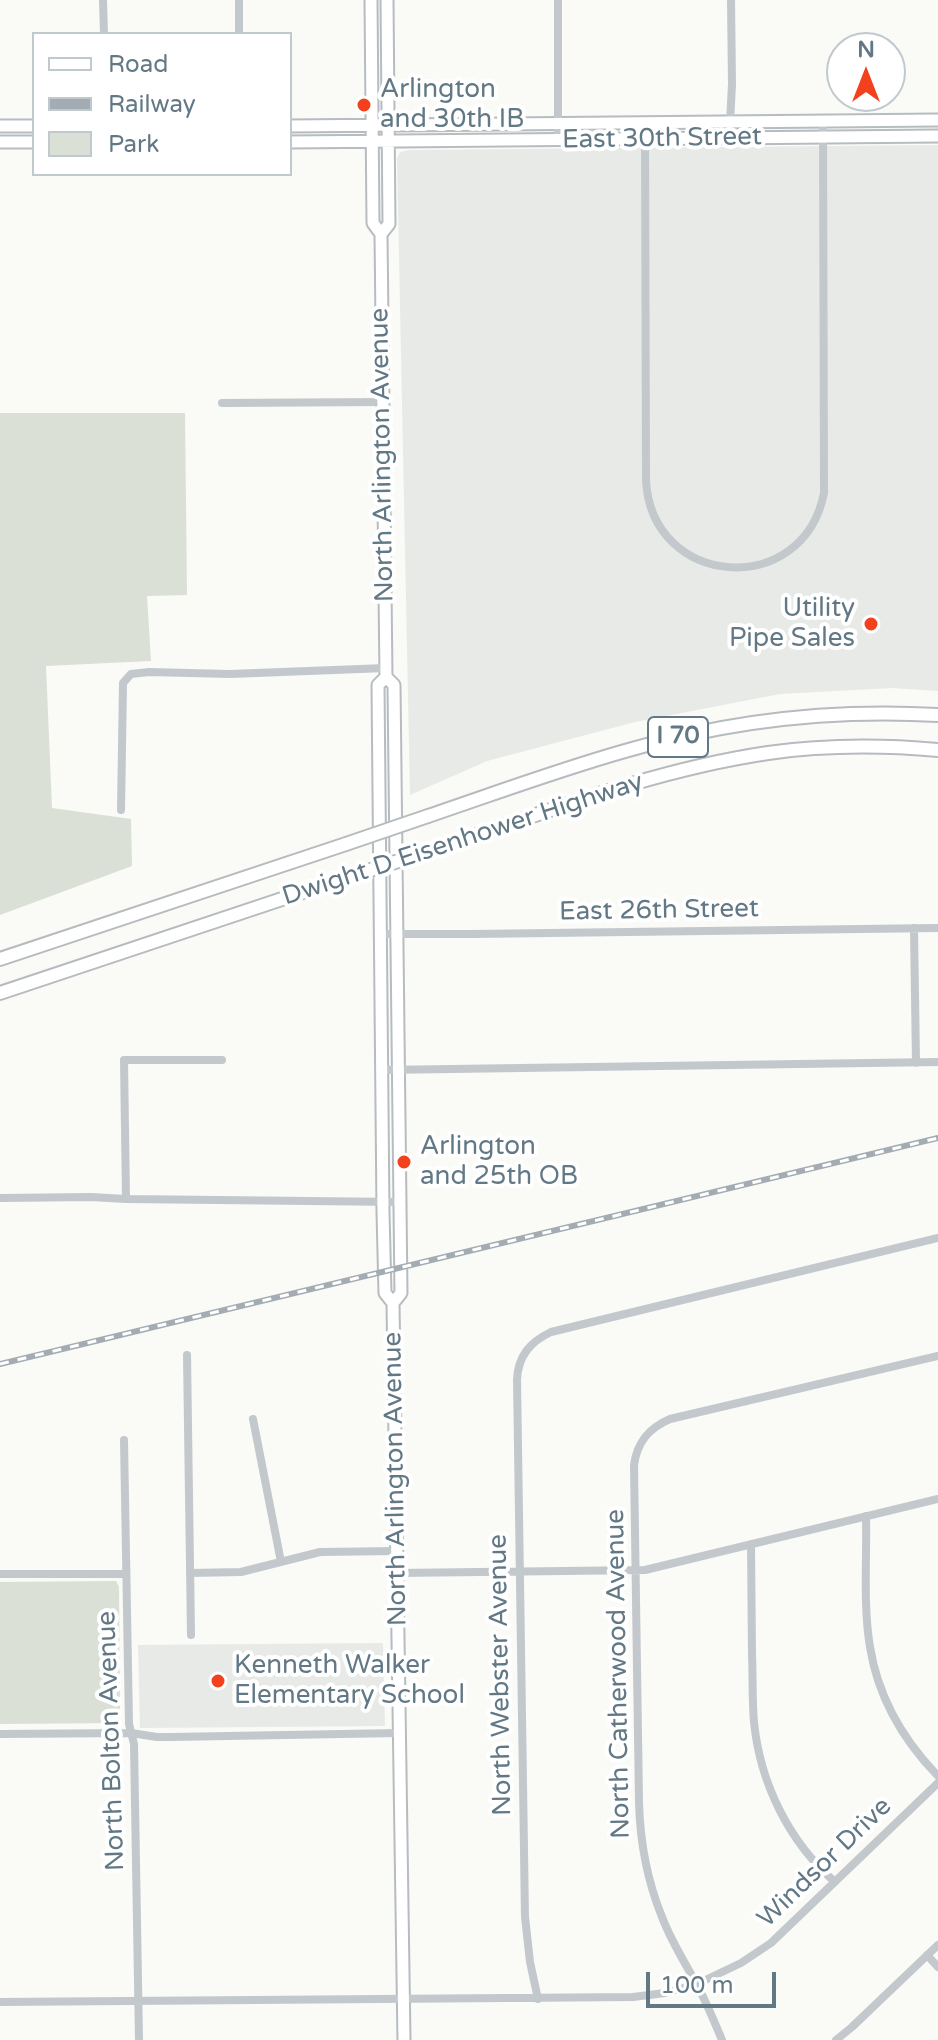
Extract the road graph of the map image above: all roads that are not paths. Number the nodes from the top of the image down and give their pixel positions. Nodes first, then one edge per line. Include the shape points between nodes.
1 (103, 0) edge
2 (239, 0) edge
3 (371, 0) edge
4 (387, 0) edge
5 (558, 0) edge
6 (731, 0) edge
7 (104, 32) edge
8 (239, 32) edge
9 (938, 120) edge
10 (823, 122) junction
11 (730, 123) junction
12 (558, 124) junction
13 (645, 124) junction
14 (0, 126) edge
15 (32, 126) edge
16 (292, 126) edge
17 (372, 126) junction
18 (389, 126) junction
19 (938, 136) edge
20 (824, 138) junction
21 (645, 140) junction
22 (558, 141) junction
23 (0, 142) edge
24 (32, 142) edge
25 (292, 142) edge
26 (372, 142) junction
27 (389, 142) junction
28 (381, 234) junction
29 (383, 402) junction
30 (222, 403) dead end
31 (386, 672) junction
32 (938, 715) edge
33 (938, 750) edge
34 (121, 810) dead end
35 (914, 928) junction
36 (938, 928) edge
37 (381, 934) junction
38 (397, 934) junction
39 (0, 959) edge
40 (0, 993) edge
41 (222, 1060) dead end
42 (938, 1062) edge
43 (916, 1063) junction
44 (382, 1070) junction
45 (398, 1070) junction
46 (0, 1198) edge
47 (126, 1199) junction
48 (383, 1202) junction
49 (400, 1202) junction
50 (938, 1238) edge
51 (393, 1303) junction
52 (187, 1355) dead end
53 (938, 1356) edge
54 (253, 1419) dead end
55 (124, 1440) dead end
56 (938, 1499) edge
57 (866, 1516) junction
58 (751, 1544) junction
59 (397, 1551) junction
60 (281, 1562) junction
61 (636, 1570) junction
62 (520, 1572) junction
63 (190, 1573) junction
64 (397, 1573) junction
65 (0, 1574) edge
66 (126, 1574) junction
67 (191, 1635) dead end
68 (131, 1733) junction
69 (399, 1733) junction
70 (0, 1734) edge
71 (938, 1776) edge
72 (938, 1783) edge
73 (835, 1882) junction
74 (938, 1945) edge
75 (927, 1955) junction
76 (938, 1967) edge
77 (697, 1984) junction
78 (538, 1999) junction
79 (403, 2000) junction
80 (0, 2002) edge
81 (138, 2002) junction
82 (139, 2040) edge
83 (404, 2040) edge
84 (722, 2040) edge
85 (836, 2040) edge

1 - 7 street
2 - 8 street
3 - 17 main road, North Arlington Avenue
4 - 18 main road, North Arlington Avenue
5 - 12 street
6 - 11 street
9 - 10 main road, East 30th Street
10 - 11 main road, East 30th Street
10 - 20 street
11 - 13 main road, East 30th Street
12 - 13 main road, East 30th Street
12 - 18 main road, East 30th Street
12 - 22 street
13 - 21 street
14 - 15 main road
16 - 17 main road, East 30th Street
17 - 18 main road, East 30th Street
17 - 26 main road, North Arlington Avenue
18 - 27 main road, North Arlington Avenue
19 - 20 main road, East 30th Street
20 - 21 main road, East 30th Street
20 - 21 street via 824,493 802,540 773,560 742,568 713,565 677,547 656,521 648,498
21 - 22 main road, East 30th Street
22 - 27 main road, East 30th Street
23 - 24 main road
25 - 26 main road, East 30th Street
26 - 27 main road, East 30th Street
26 - 28 main road, North Arlington Avenue via 373,223
27 - 28 main road, North Arlington Avenue via 389,224
28 - 29 main road, North Arlington Avenue
29 - 30 street
29 - 31 main road, North Arlington Avenue
31 - 34 street via 131,674 123,683
31 - 37 main road, North Arlington Avenue via 378,685
31 - 38 main road, North Arlington Avenue via 394,685
32 - 39 highway, Dwight D Eisenhower Highway / I 70, bridge via 812,716 714,729 626,750
33 - 40 highway, Dwight D Eisenhower Highway / I 70, bridge via 834,747 704,765 628,785
35 - 36 street, East 26th Street
35 - 38 street, East 26th Street
35 - 43 street
37 - 38 street, East 26th Street
37 - 44 main road, North Arlington Avenue
38 - 45 main road, North Arlington Avenue
41 - 47 street via 124,1060
42 - 43 street
43 - 45 street
44 - 45 street
44 - 48 main road, North Arlington Avenue
45 - 49 main road, North Arlington Avenue
46 - 47 street
47 - 48 street
48 - 49 street
48 - 51 main road, North Arlington Avenue via 385,1293
49 - 51 main road, North Arlington Avenue via 401,1293
50 - 62 street, North Webster Avenue via 538,1338 525,1351 517,1380
51 - 59 main road, North Arlington Avenue
52 - 63 street
53 - 61 street, North Catherwood Avenue via 656,1426 634,1461
54 - 60 street
55 - 66 street, North Bolton Avenue
56 - 57 street
57 - 58 street
57 - 71 street via 873,1663 898,1727
58 - 61 street
58 - 73 street via 753,1712 759,1756 784,1820
59 - 60 street via 331,1551
59 - 64 main road, North Arlington Avenue
60 - 63 street via 241,1572
61 - 62 street
61 - 77 street, North Catherwood Avenue via 642,1842 661,1916
62 - 64 street
62 - 78 street, North Webster Avenue via 525,1917
63 - 67 street
64 - 69 main road, North Arlington Avenue
65 - 66 street
66 - 68 street, North Bolton Avenue
68 - 69 street
68 - 70 street
68 - 81 street, North Bolton Avenue
69 - 79 main road, North Arlington Avenue
72 - 73 street, Windsor Drive
73 - 77 street, Windsor Drive via 771,1943
74 - 75 street
75 - 76 street
75 - 85 street
77 - 78 street, Windsor Drive via 633,1997
77 - 84 street, North Catherwood Avenue
78 - 79 street, Windsor Drive
79 - 81 street, Windsor Drive
79 - 83 main road, North Arlington Avenue
80 - 81 street, Windsor Drive
81 - 82 street, North Bolton Avenue

